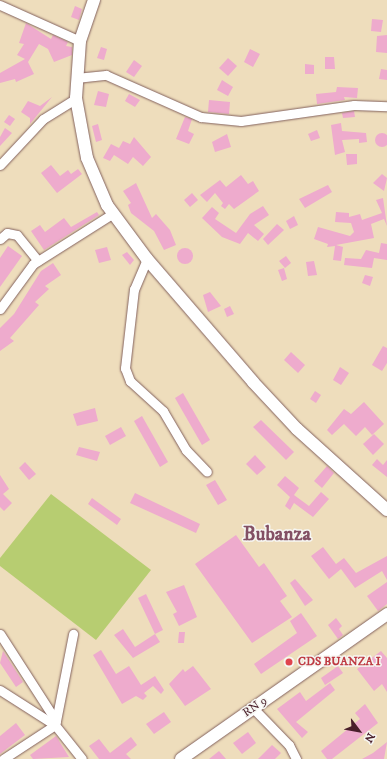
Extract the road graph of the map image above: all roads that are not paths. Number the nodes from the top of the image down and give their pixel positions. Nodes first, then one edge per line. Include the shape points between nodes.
1 (94, 0) edge
2 (0, 5) edge
3 (80, 41) junction
4 (76, 78) junction
5 (76, 98) junction
6 (387, 106) edge
7 (0, 166) edge
8 (112, 214) junction
9 (0, 239) edge
10 (148, 259) junction
11 (38, 261) junction
12 (0, 309) edge
13 (207, 472) dead end
14 (387, 510) edge
15 (387, 614) edge
16 (0, 634) edge
17 (73, 634) dead end
18 (0, 690) edge
19 (253, 708) junction
20 (56, 723) junction
21 (3, 759) edge
22 (82, 759) edge
23 (181, 759) edge
24 (296, 759) edge

1 - 3 main road
2 - 3 street
3 - 4 main road
4 - 5 main road
4 - 6 street via 106,74 201,118 241,121 354,105
5 - 7 street via 44,119
5 - 8 main road via 87,158
8 - 10 main road
8 - 11 street
9 - 11 street via 6,233 17,235
10 - 13 street via 134,289 125,368 130,381 163,412 186,450
10 - 14 main road via 297,429
11 - 12 street via 21,277
15 - 19 main road, RN 9 / RN 9
16 - 20 street
17 - 20 street
18 - 20 street
19 - 23 main road, RN 9 / RN 9
19 - 24 street via 289,745
20 - 21 street
20 - 22 street

